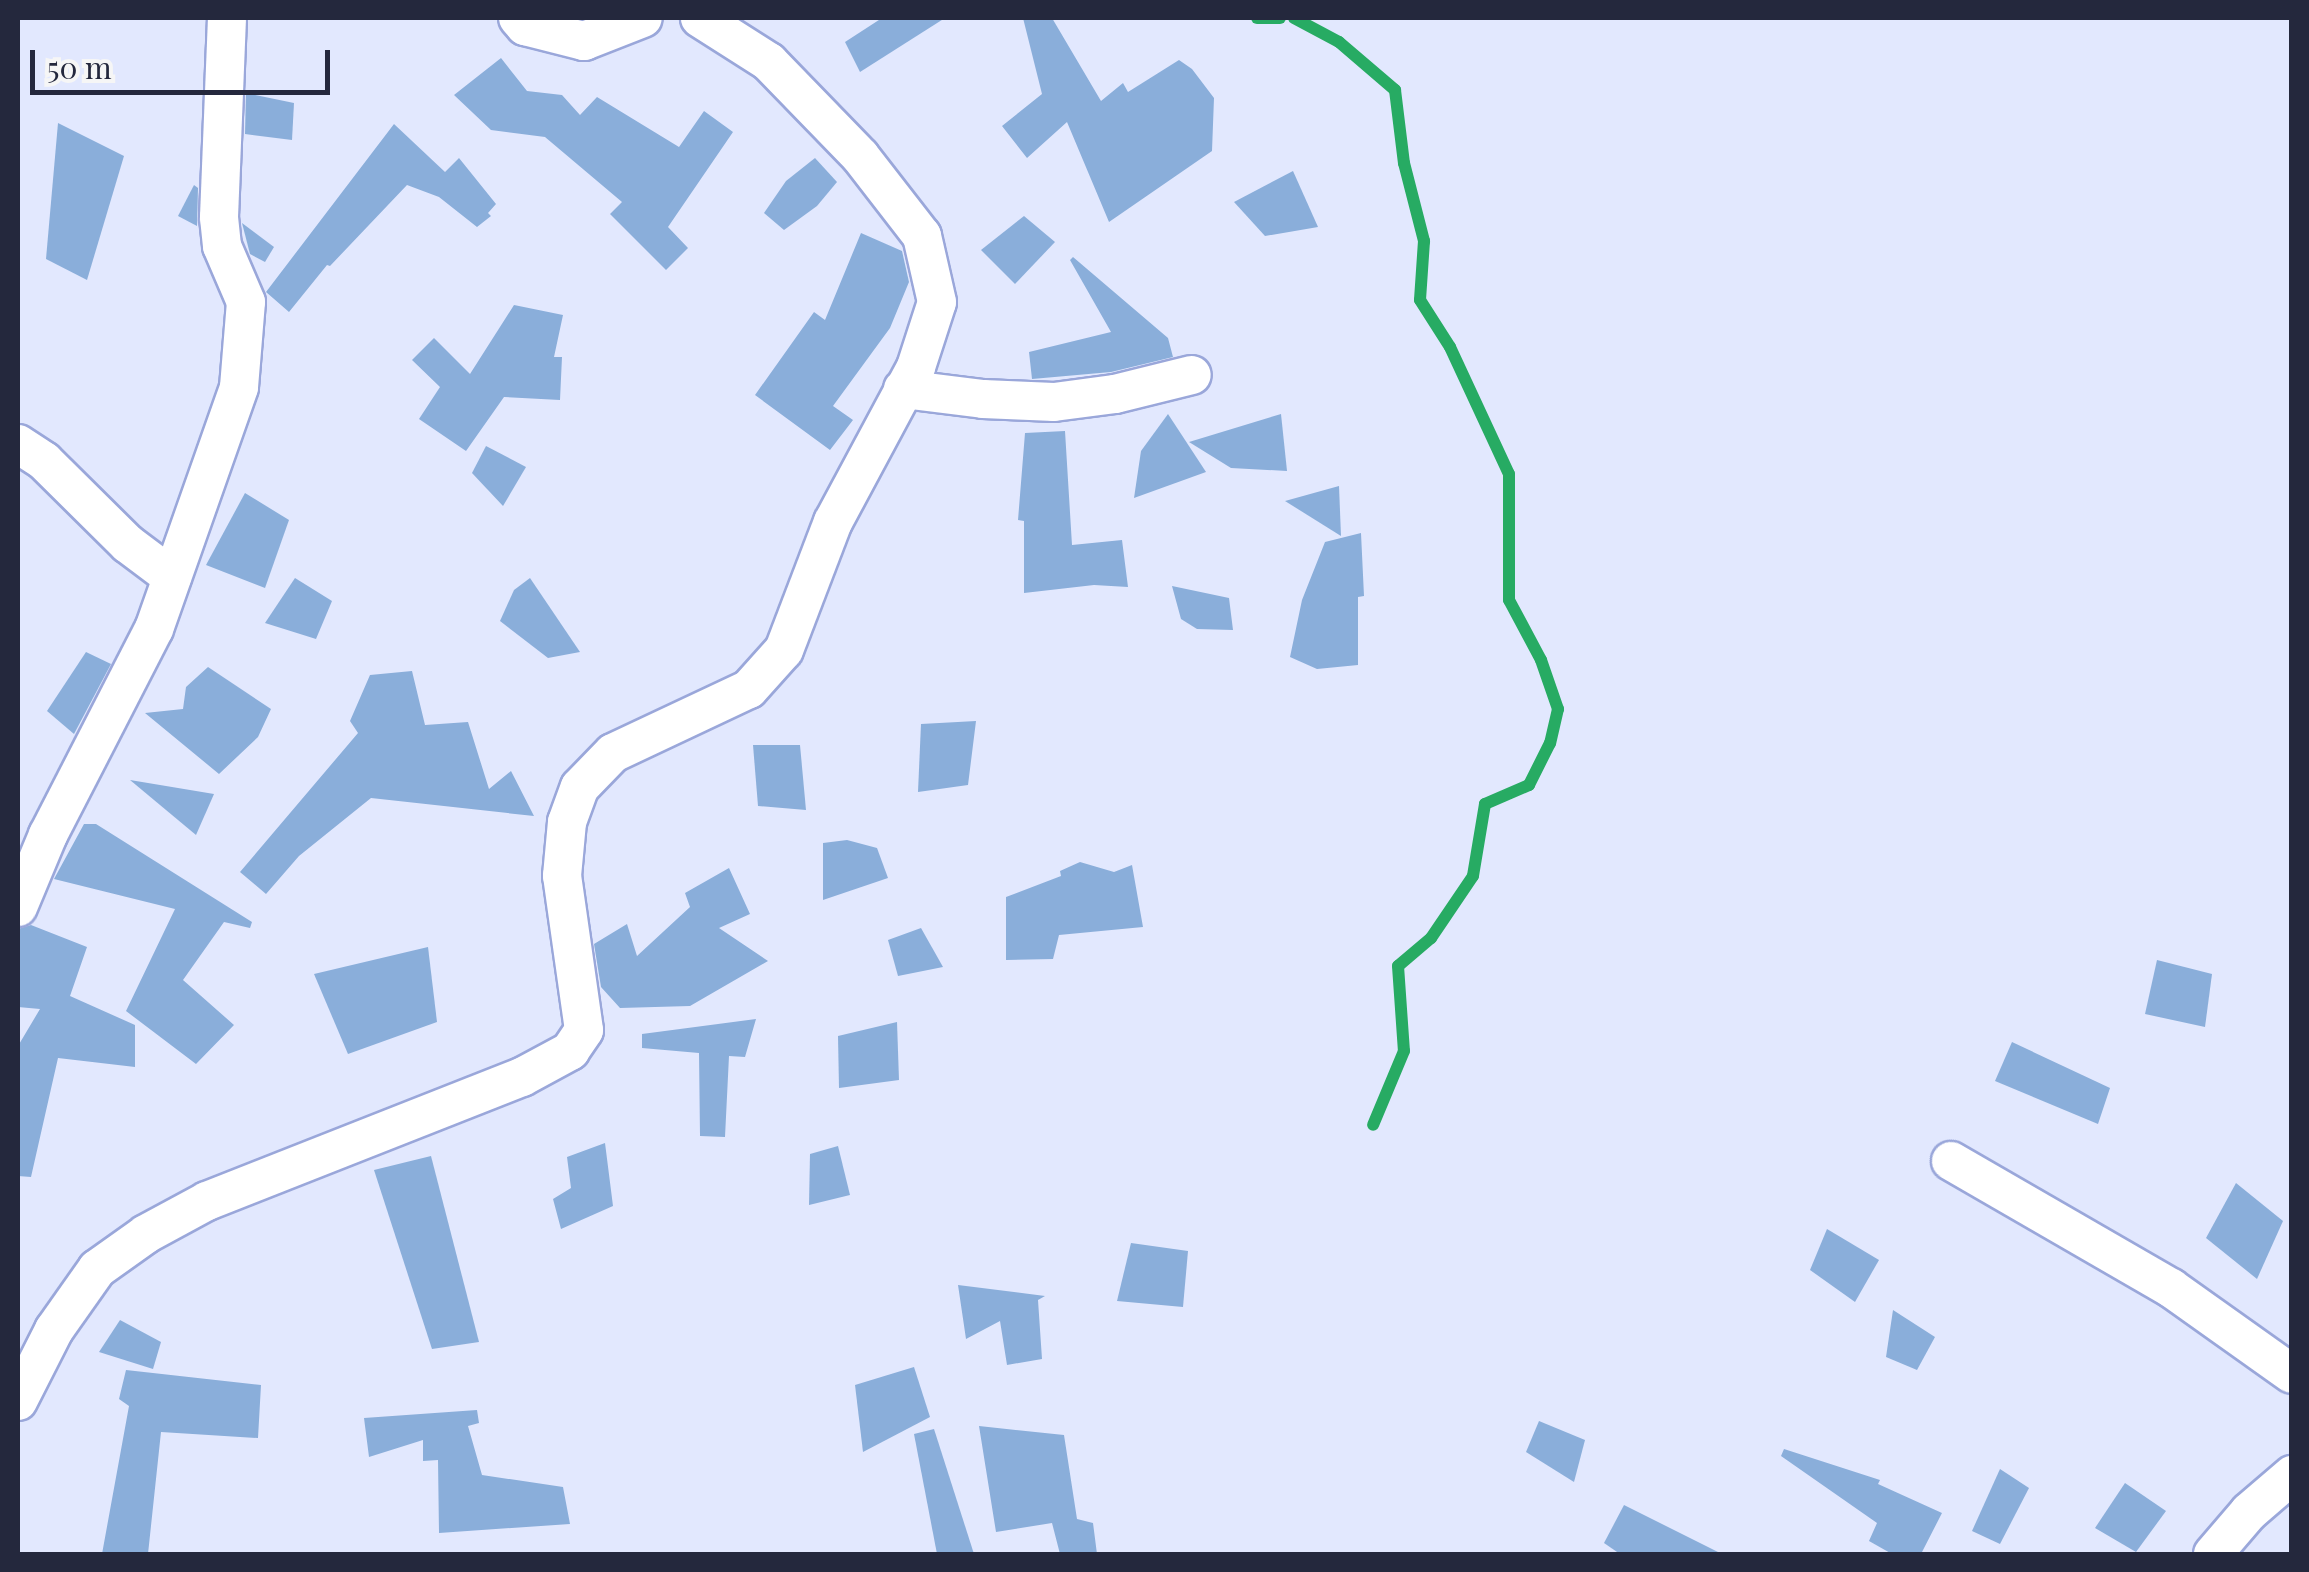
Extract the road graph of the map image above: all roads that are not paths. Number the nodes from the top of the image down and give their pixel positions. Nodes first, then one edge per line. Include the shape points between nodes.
1 (227, 18) edge
2 (518, 18) edge
3 (643, 18) edge
4 (700, 18) edge
5 (1192, 375) dead end
6 (903, 389) junction
7 (18, 444) edge
8 (172, 577) junction
9 (18, 907) edge
10 (1951, 1161) dead end
11 (2292, 1374) edge
12 (18, 1401) edge
13 (2292, 1476) edge
14 (2213, 1554) edge

1 - 8 street via 219,217 222,246 246,302 239,387
2 - 3 street via 525,26 584,41
4 - 6 street via 769,62 860,156 922,236 937,302
5 - 6 street via 1054,402
6 - 12 street via 833,522 784,650 749,690 612,753 580,786 567,822 562,876 584,1030 570,1050 522,1077 207,1201 146,1234 97,1269 54,1330
7 - 8 street
8 - 9 street via 154,629
10 - 11 street via 2171,1288
13 - 14 street

